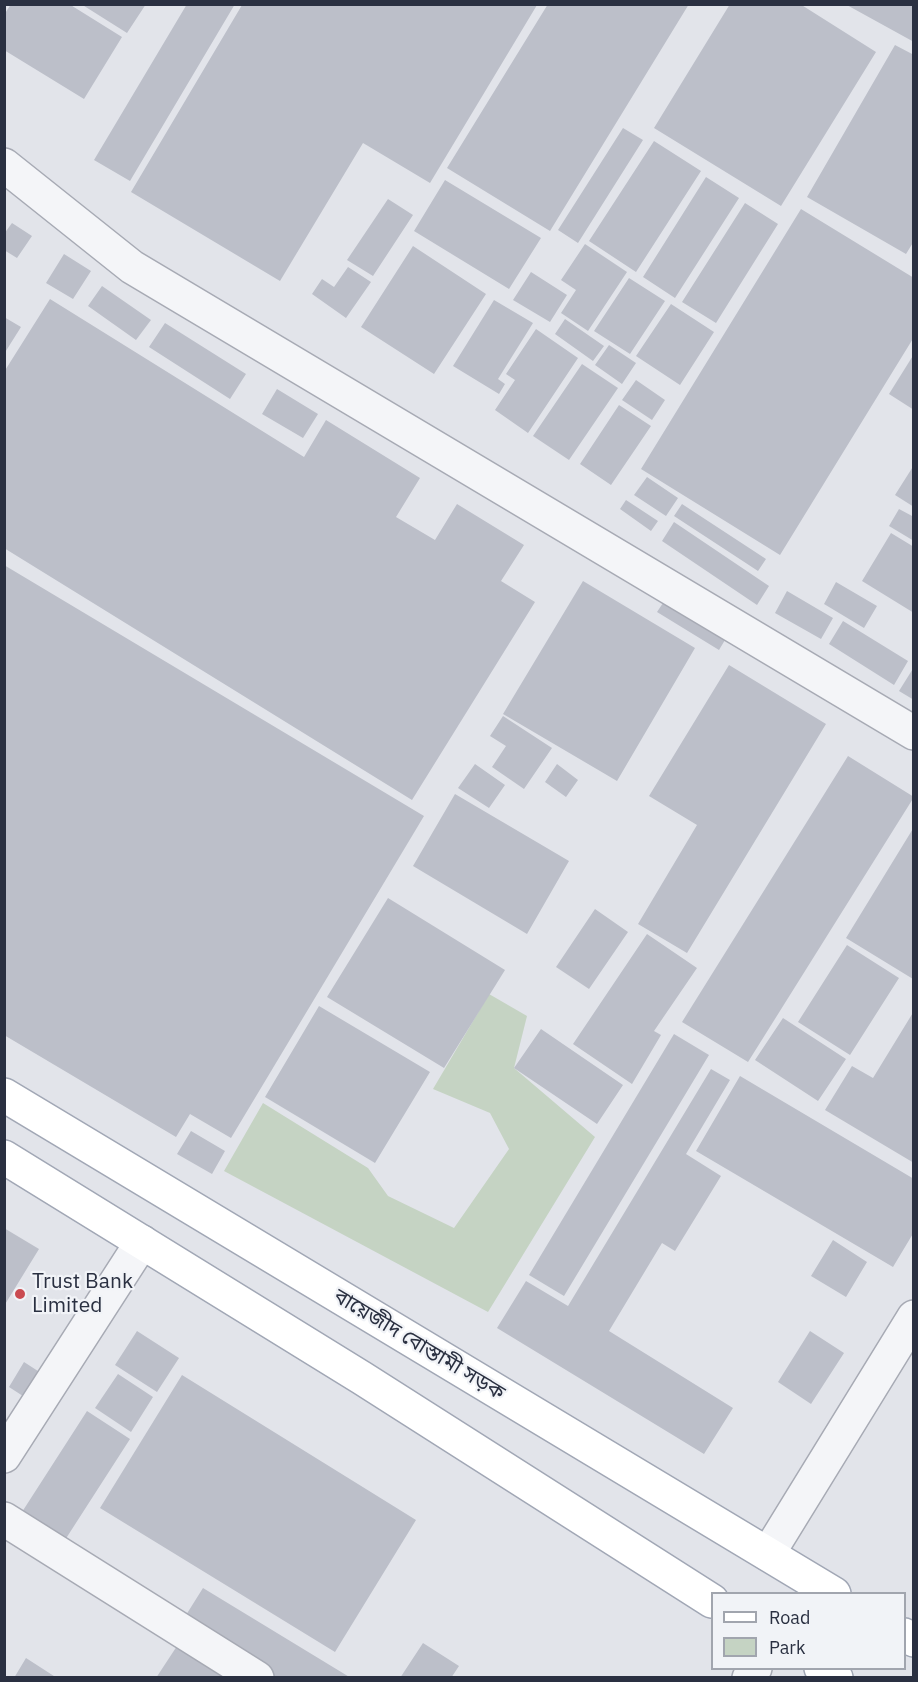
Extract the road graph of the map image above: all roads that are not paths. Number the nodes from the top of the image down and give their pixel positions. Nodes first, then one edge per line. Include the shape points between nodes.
1 (4, 165) edge
2 (914, 734) edge
3 (4, 1095) edge
4 (4, 1157) edge
5 (142, 1242) junction
6 (914, 1317) edge
7 (4, 1456) edge
8 (4, 1519) edge
9 (768, 1554) junction
10 (832, 1592) edge
11 (711, 1600) edge
12 (257, 1677) edge

1 - 2 street via 132,267
3 - 9 main road, বায়েজীদ বোস্তামী সড়ক
4 - 5 main road
5 - 7 street
5 - 11 main road
6 - 9 street
8 - 12 street
9 - 10 main road, বায়েজীদ বোস্তামী সড়ক

